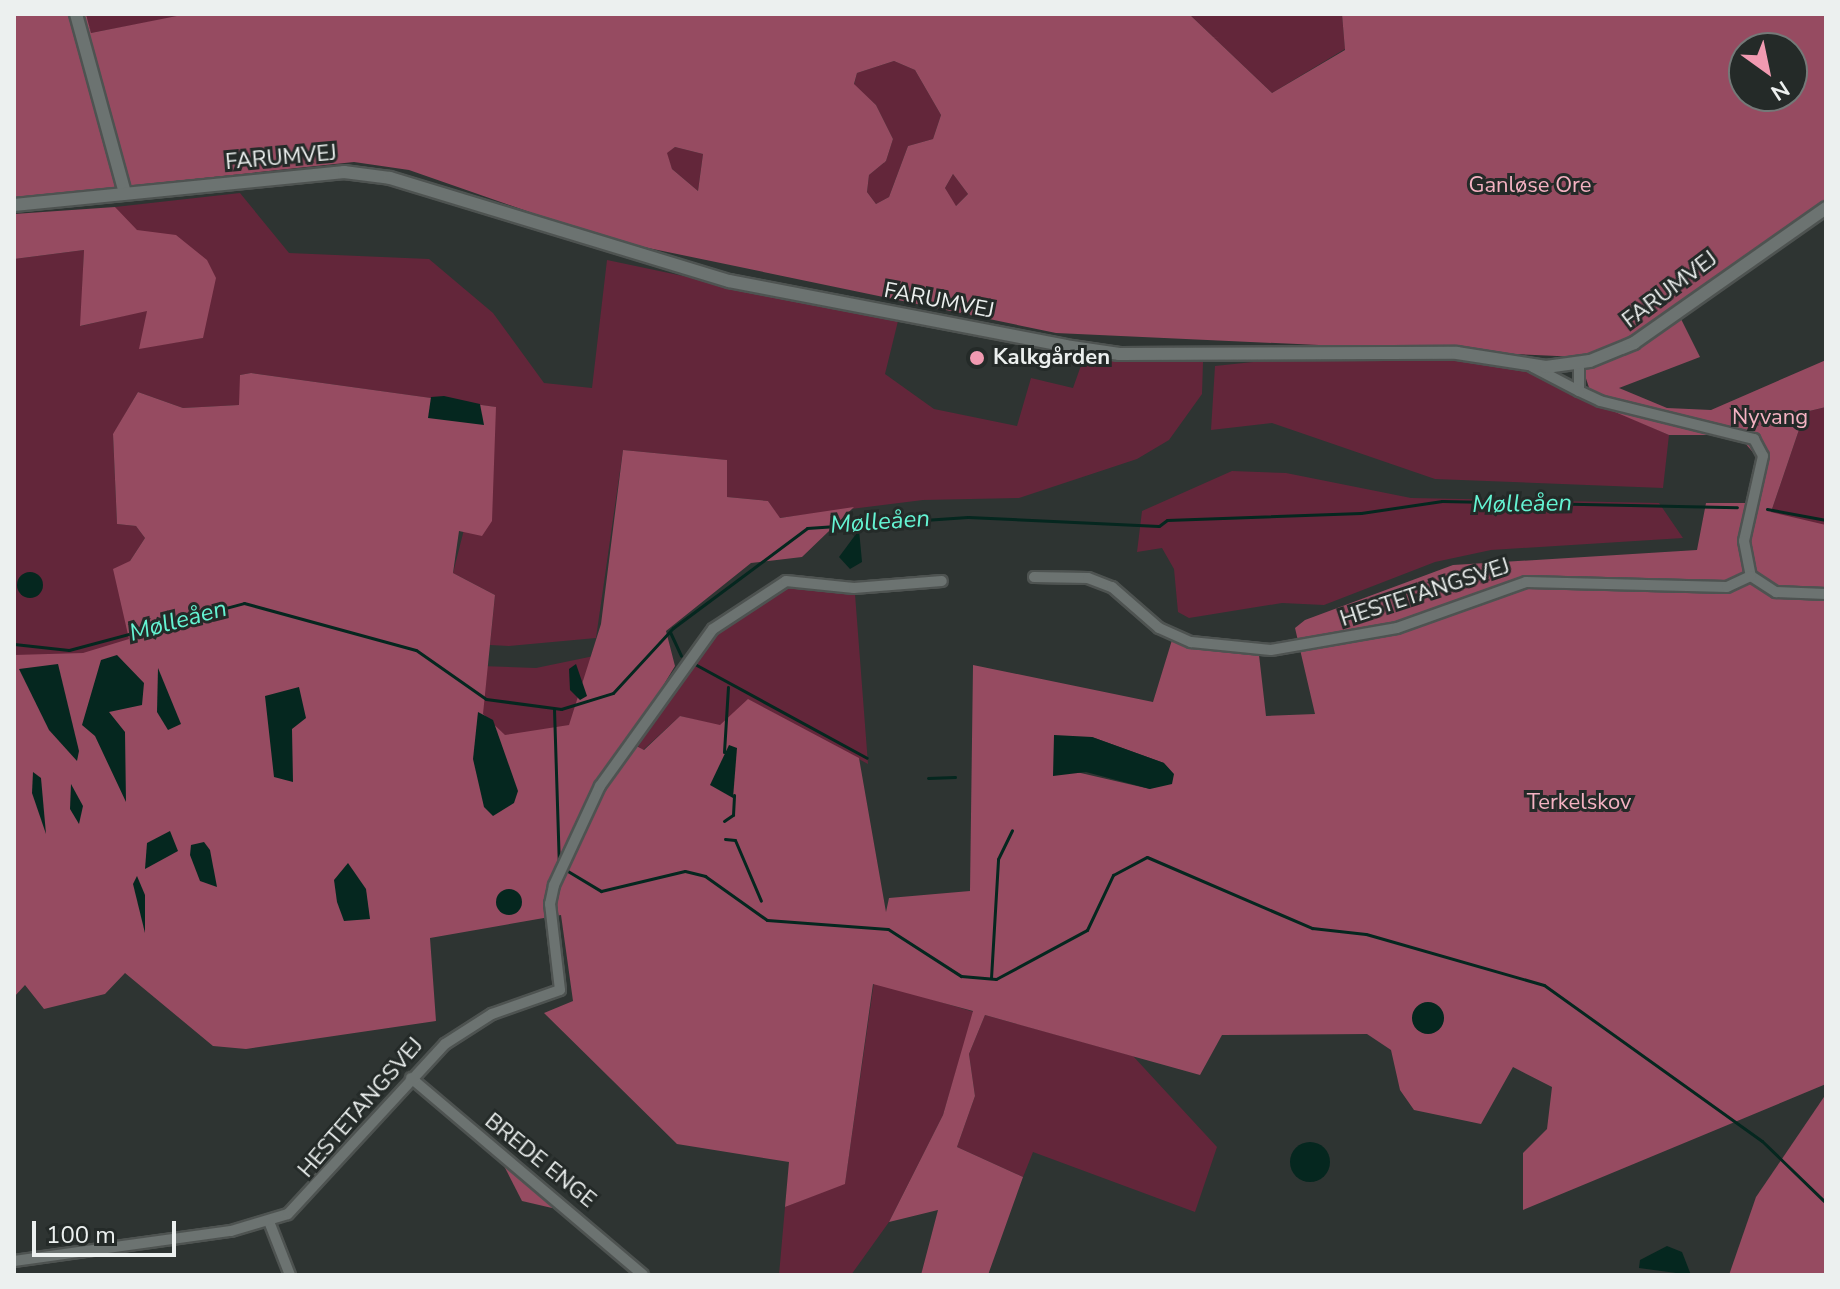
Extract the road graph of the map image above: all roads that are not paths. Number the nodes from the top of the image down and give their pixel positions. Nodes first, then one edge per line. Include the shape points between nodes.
1 (76, 14) edge
2 (125, 193) junction
3 (14, 205) edge
4 (1826, 208) edge
5 (1579, 364) junction
6 (1531, 366) junction
7 (1579, 391) junction
8 (1751, 576) junction
9 (1034, 577) dead end
10 (942, 581) dead end
11 (1826, 594) edge
12 (411, 1078) junction
13 (270, 1224) junction
14 (14, 1261) edge
15 (290, 1275) edge
16 (643, 1275) edge

1 - 2 street
2 - 3 street, FARUMVEJ
2 - 6 street, FARUMVEJ via 344,172 390,178 729,281 1065,346 1119,354 1457,353
4 - 5 street, FARUMVEJ via 1634,343
5 - 6 street, FARUMVEJ
5 - 7 street
6 - 7 street
7 - 8 street via 1651,418 1738,430 1754,439 1762,467 1744,541
8 - 9 street, HESTETANGSVEJ via 1727,587 1526,582 1397,628 1271,650 1191,642 1159,628 1112,587 1088,578
8 - 11 street via 1776,592
10 - 12 street, HESTETANGSVEJ via 854,588 786,581 713,629 600,786 554,885 550,904 560,990 466,1028
12 - 13 street, HESTETANGSVEJ via 326,1179
12 - 16 street, BREDE ENGE
13 - 14 street
13 - 15 street

